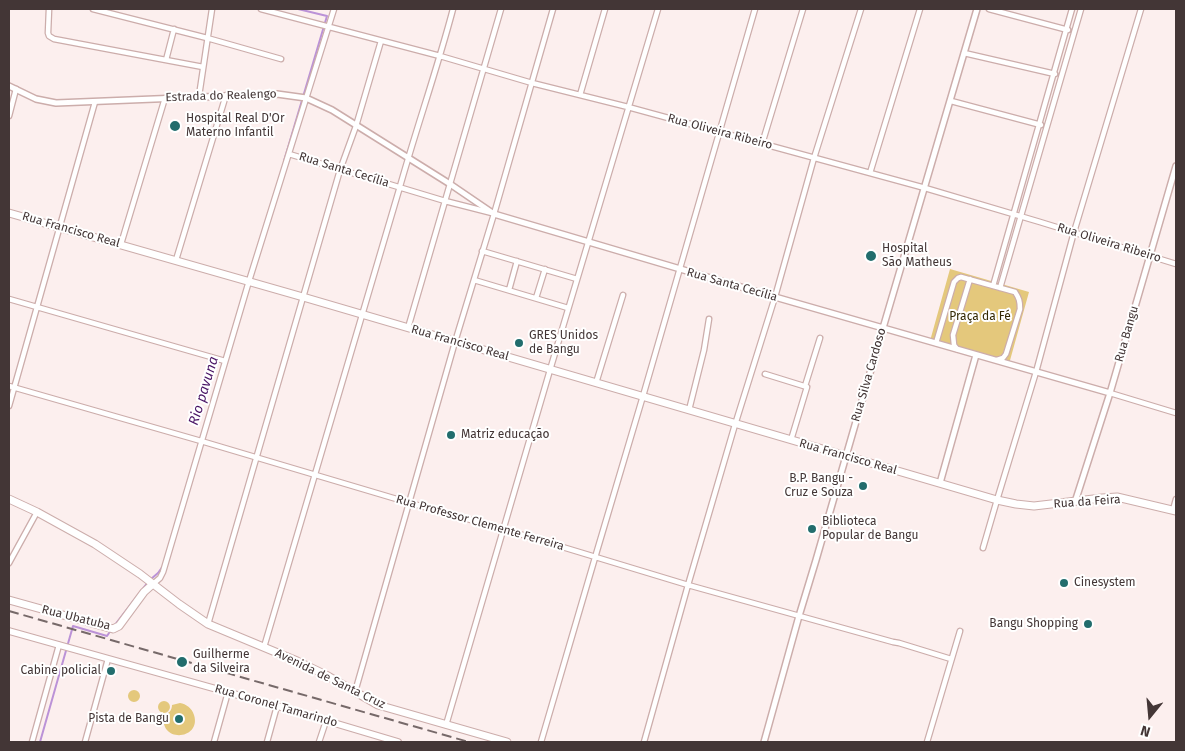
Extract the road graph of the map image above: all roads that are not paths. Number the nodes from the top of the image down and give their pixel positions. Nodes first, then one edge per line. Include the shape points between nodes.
1 (49, 9) edge
2 (93, 9) edge
3 (212, 9) edge
4 (261, 9) edge
5 (334, 9) edge
6 (453, 9) edge
7 (501, 9) edge
8 (553, 9) edge
9 (605, 9) edge
10 (658, 9) edge
11 (755, 9) edge
12 (803, 9) edge
13 (861, 9) edge
14 (920, 9) edge
15 (977, 9) edge
16 (989, 9) edge
17 (1072, 9) edge
18 (1081, 9) edge
19 (1141, 9) edge
20 (328, 27) junction
21 (174, 29) junction
22 (1066, 30) junction
23 (1074, 32) junction
24 (207, 38) junction
25 (381, 41) junction
26 (964, 53) junction
27 (440, 56) junction
28 (281, 59) dead end
29 (166, 60) junction
30 (203, 67) junction
31 (484, 69) junction
32 (1053, 74) junction
33 (1061, 76) junction
34 (532, 83) junction
35 (9, 86) edge
36 (16, 89) junction
37 (226, 95) junction
38 (580, 95) junction
39 (199, 96) junction
40 (165, 98) junction
41 (306, 98) junction
42 (951, 101) junction
43 (94, 102) junction
44 (628, 107) junction
45 (9, 116) edge
46 (1039, 124) junction
47 (356, 126) junction
48 (1047, 126) junction
49 (718, 132) junction
50 (762, 144) junction
51 (289, 154) junction
52 (409, 158) junction
53 (814, 158) junction
54 (1176, 166) edge
55 (340, 170) junction
56 (870, 174) junction
57 (450, 184) junction
58 (400, 188) junction
59 (925, 188) junction
60 (445, 201) junction
61 (9, 212) edge
62 (494, 214) junction
63 (1014, 214) junction
64 (1021, 216) junction
65 (59, 227) junction
66 (1074, 232) junction
67 (588, 242) junction
68 (121, 244) junction
69 (482, 251) junction
70 (1150, 255) junction
71 (176, 260) junction
72 (517, 261) junction
73 (1176, 264) edge
74 (680, 269) junction
75 (545, 270) junction
76 (577, 279) junction
77 (970, 279) junction
78 (474, 280) junction
79 (249, 281) junction
80 (993, 286) junction
81 (1000, 288) junction
82 (509, 290) junction
83 (623, 295) dead end
84 (303, 297) junction
85 (536, 298) junction
86 (775, 298) junction
87 (9, 299) edge
88 (36, 307) junction
89 (568, 308) junction
90 (363, 315) junction
91 (709, 320) dead end
92 (408, 328) junction
93 (883, 328) junction
94 (820, 338) dead end
95 (455, 342) junction
96 (936, 343) junction
97 (958, 350) junction
98 (976, 355) junction
99 (224, 360) junction
100 (995, 360) junction
101 (550, 370) junction
102 (1036, 372) junction
103 (765, 374) dead end
104 (596, 383) junction
105 (805, 386) junction
106 (11, 387) edge
107 (1110, 394) junction
108 (643, 397) junction
109 (9, 406) edge
110 (689, 410) junction
111 (1176, 413) edge
112 (736, 424) junction
113 (200, 440) junction
114 (791, 440) junction
115 (846, 456) junction
116 (256, 457) junction
117 (314, 474) junction
118 (940, 483) junction
119 (9, 499) edge
120 (1176, 499) edge
121 (997, 500) junction
122 (410, 502) junction
123 (1074, 502) junction
124 (1175, 510) edge
125 (37, 512) junction
126 (503, 529) junction
127 (984, 548) dead end
128 (595, 557) junction
129 (9, 563) edge
130 (153, 584) junction
131 (688, 585) junction
132 (9, 600) edge
133 (799, 616) junction
134 (208, 624) junction
135 (960, 631) dead end
136 (9, 633) edge
137 (59, 645) junction
138 (264, 647) junction
139 (108, 659) junction
140 (952, 659) junction
141 (228, 692) junction
142 (355, 692) junction
143 (277, 706) junction
144 (326, 721) junction
145 (446, 725) junction
146 (389, 741) edge
147 (32, 742) edge
148 (85, 742) edge
149 (214, 742) edge
150 (267, 742) edge
151 (319, 742) edge
152 (398, 742) edge
153 (507, 742) edge
154 (541, 742) edge
155 (644, 742) edge
156 (764, 742) edge
157 (927, 742) edge

1 - 29 street via 48,32 54,39
2 - 21 street
3 - 24 street
4 - 20 street, Rua Oliveira Ribeiro
5 - 20 street
6 - 27 street
7 - 31 street
8 - 34 street
9 - 38 street
10 - 44 street
11 - 49 street
12 - 50 street
13 - 53 street
14 - 56 street
15 - 26 street, Rua Silva Cardoso
16 - 22 street
17 - 22 street
18 - 23 street
19 - 66 street
20 - 25 street, Rua Oliveira Ribeiro
20 - 41 street
21 - 24 street
21 - 29 street
22 - 23 street
22 - 32 street
23 - 33 street
24 - 28 street
24 - 30 street
25 - 27 street, Rua Oliveira Ribeiro
25 - 47 street
26 - 32 street
26 - 42 street, Rua Silva Cardoso
27 - 31 street, Rua Oliveira Ribeiro
27 - 52 street
29 - 30 street
30 - 39 street
31 - 34 street, Rua Oliveira Ribeiro
31 - 57 street
32 - 33 street
32 - 46 street
33 - 48 street
34 - 38 street, Rua Oliveira Ribeiro
34 - 62 street
35 - 36 street, Estrada do Realengo
36 - 43 street, Estrada do Realengo via 56,103
36 - 45 street
37 - 39 street, Estrada do Realengo
37 - 41 street, Estrada do Realengo via 277,94
37 - 71 street
38 - 44 street, Rua Oliveira Ribeiro
39 - 40 street, Estrada do Realengo
40 - 43 street, Estrada do Realengo
40 - 68 street
41 - 47 street, Estrada do Realengo
41 - 51 street
42 - 46 street
42 - 59 street, Rua Silva Cardoso
43 - 65 street
44 - 49 street, Rua Oliveira Ribeiro
44 - 67 street
46 - 48 street
46 - 63 street
47 - 52 street, Estrada do Realengo
47 - 55 street
48 - 64 street
49 - 50 street, Rua Oliveira Ribeiro
49 - 74 street
50 - 53 street, Rua Oliveira Ribeiro
51 - 55 street, Rua Santa Cecília
51 - 79 street
52 - 57 street, Estrada do Realengo
52 - 58 street
53 - 56 street, Rua Oliveira Ribeiro
53 - 86 street
54 - 70 street, Rua Bangu
55 - 58 street, Rua Santa Cecília
55 - 84 street
56 - 59 street, Rua Oliveira Ribeiro
57 - 60 street
57 - 62 street, Estrada do Realengo
58 - 60 street, Rua Santa Cecília
58 - 90 street
59 - 63 street, Rua Oliveira Ribeiro
59 - 93 street, Rua Silva Cardoso
60 - 62 street, Rua Santa Cecília
60 - 92 street
61 - 65 main road, Rua Francisco Real
62 - 67 street, Rua Santa Cecília
62 - 69 street
63 - 64 street, Rua Oliveira Ribeiro
63 - 80 street
64 - 66 street, Rua Oliveira Ribeiro
64 - 81 street
65 - 68 main road, Rua Francisco Real
65 - 88 street
66 - 70 street, Rua Oliveira Ribeiro
66 - 102 street
67 - 74 street, Rua Santa Cecília
67 - 76 street
68 - 71 main road, Rua Francisco Real
69 - 72 street
69 - 78 street
70 - 73 street, Rua Oliveira Ribeiro
70 - 107 street, Rua Bangu
71 - 79 main road, Rua Francisco Real
72 - 75 street
72 - 82 street
74 - 86 street, Rua Santa Cecília
74 - 108 street
75 - 76 street
75 - 85 street
76 - 89 street
77 - 80 street
77 - 96 street via 961,277 954,282
77 - 97 street via 953,335
78 - 82 street
78 - 95 street
79 - 84 main road, Rua Francisco Real
79 - 99 street
80 - 81 street
81 - 100 street via 1015,292 1020,309 1006,354
82 - 85 street
83 - 104 street
84 - 90 main road, Rua Francisco Real
84 - 116 street
85 - 89 street
86 - 93 street, Rua Santa Cecília
86 - 112 street
87 - 88 street
88 - 99 street
88 - 106 street
89 - 101 street
90 - 92 main road, Rua Francisco Real
90 - 117 street
91 - 110 street
92 - 95 main road, Rua Francisco Real
93 - 96 street, Rua Santa Cecília
93 - 115 street, Rua Silva Cardoso
94 - 105 street
95 - 101 main road, Rua Francisco Real
95 - 122 street
96 - 97 street, Rua Santa Cecília
97 - 98 street, Rua Santa Cecília
98 - 100 street, Rua Santa Cecília
98 - 118 street
99 - 113 street
100 - 102 street, Rua Santa Cecília
101 - 104 main road, Rua Francisco Real
101 - 126 street
102 - 107 street, Rua Santa Cecília
102 - 121 street
103 - 105 street
104 - 108 main road, Rua Francisco Real
105 - 114 street via 807,389
106 - 109 street
106 - 113 street, Rua Professor Clemente Ferreira
107 - 111 street, Rua Santa Cecília
107 - 123 street, Rua Bangu
108 - 110 main road, Rua Francisco Real
108 - 128 street
110 - 112 main road, Rua Francisco Real
112 - 114 main road, Rua Francisco Real
112 - 131 street
113 - 116 street, Rua Professor Clemente Ferreira
113 - 130 street via 163,572
114 - 115 main road, Rua Francisco Real
115 - 118 main road, Rua Francisco Real
115 - 133 street, Rua Silva Cardoso
116 - 117 street, Rua Professor Clemente Ferreira
116 - 134 street
117 - 122 street, Rua Professor Clemente Ferreira
117 - 138 street
118 - 121 main road, Rua Francisco Real
119 - 125 main road, Avenida de Santa Cruz
120 - 124 street
121 - 123 main road, Rua da Feira via 1034,506
121 - 127 street
122 - 126 street, Rua Professor Clemente Ferreira
122 - 142 street
123 - 124 main road, Rua da Feira via 1117,497
125 - 129 street
125 - 130 main road, Avenida de Santa Cruz via 95,544
126 - 128 street, Rua Professor Clemente Ferreira
126 - 145 street
128 - 131 street, Rua Professor Clemente Ferreira
128 - 154 street
130 - 132 main road, Rua Ubatuba via 113,629
130 - 134 main road, Avenida de Santa Cruz
131 - 133 street, Rua Professor Clemente Ferreira
131 - 155 street
133 - 140 street, Rua Professor Clemente Ferreira
133 - 156 street, Rua Silva Cardoso
134 - 138 main road, Avenida de Santa Cruz
135 - 140 street
136 - 137 main road, Rua Coronel Tamarindo
137 - 139 main road, Rua Coronel Tamarindo
137 - 147 street
138 - 142 main road, Avenida de Santa Cruz
139 - 141 main road, Rua Coronel Tamarindo
139 - 148 street
140 - 157 street
141 - 143 main road, Rua Coronel Tamarindo
141 - 149 street
142 - 145 main road, Avenida de Santa Cruz via 378,705
143 - 144 main road, Rua Coronel Tamarindo
143 - 150 street
144 - 146 main road, Rua Coronel Tamarindo
144 - 151 street
145 - 153 main road, Avenida de Santa Cruz
146 - 152 main road, Rua Coronel Tamarindo

